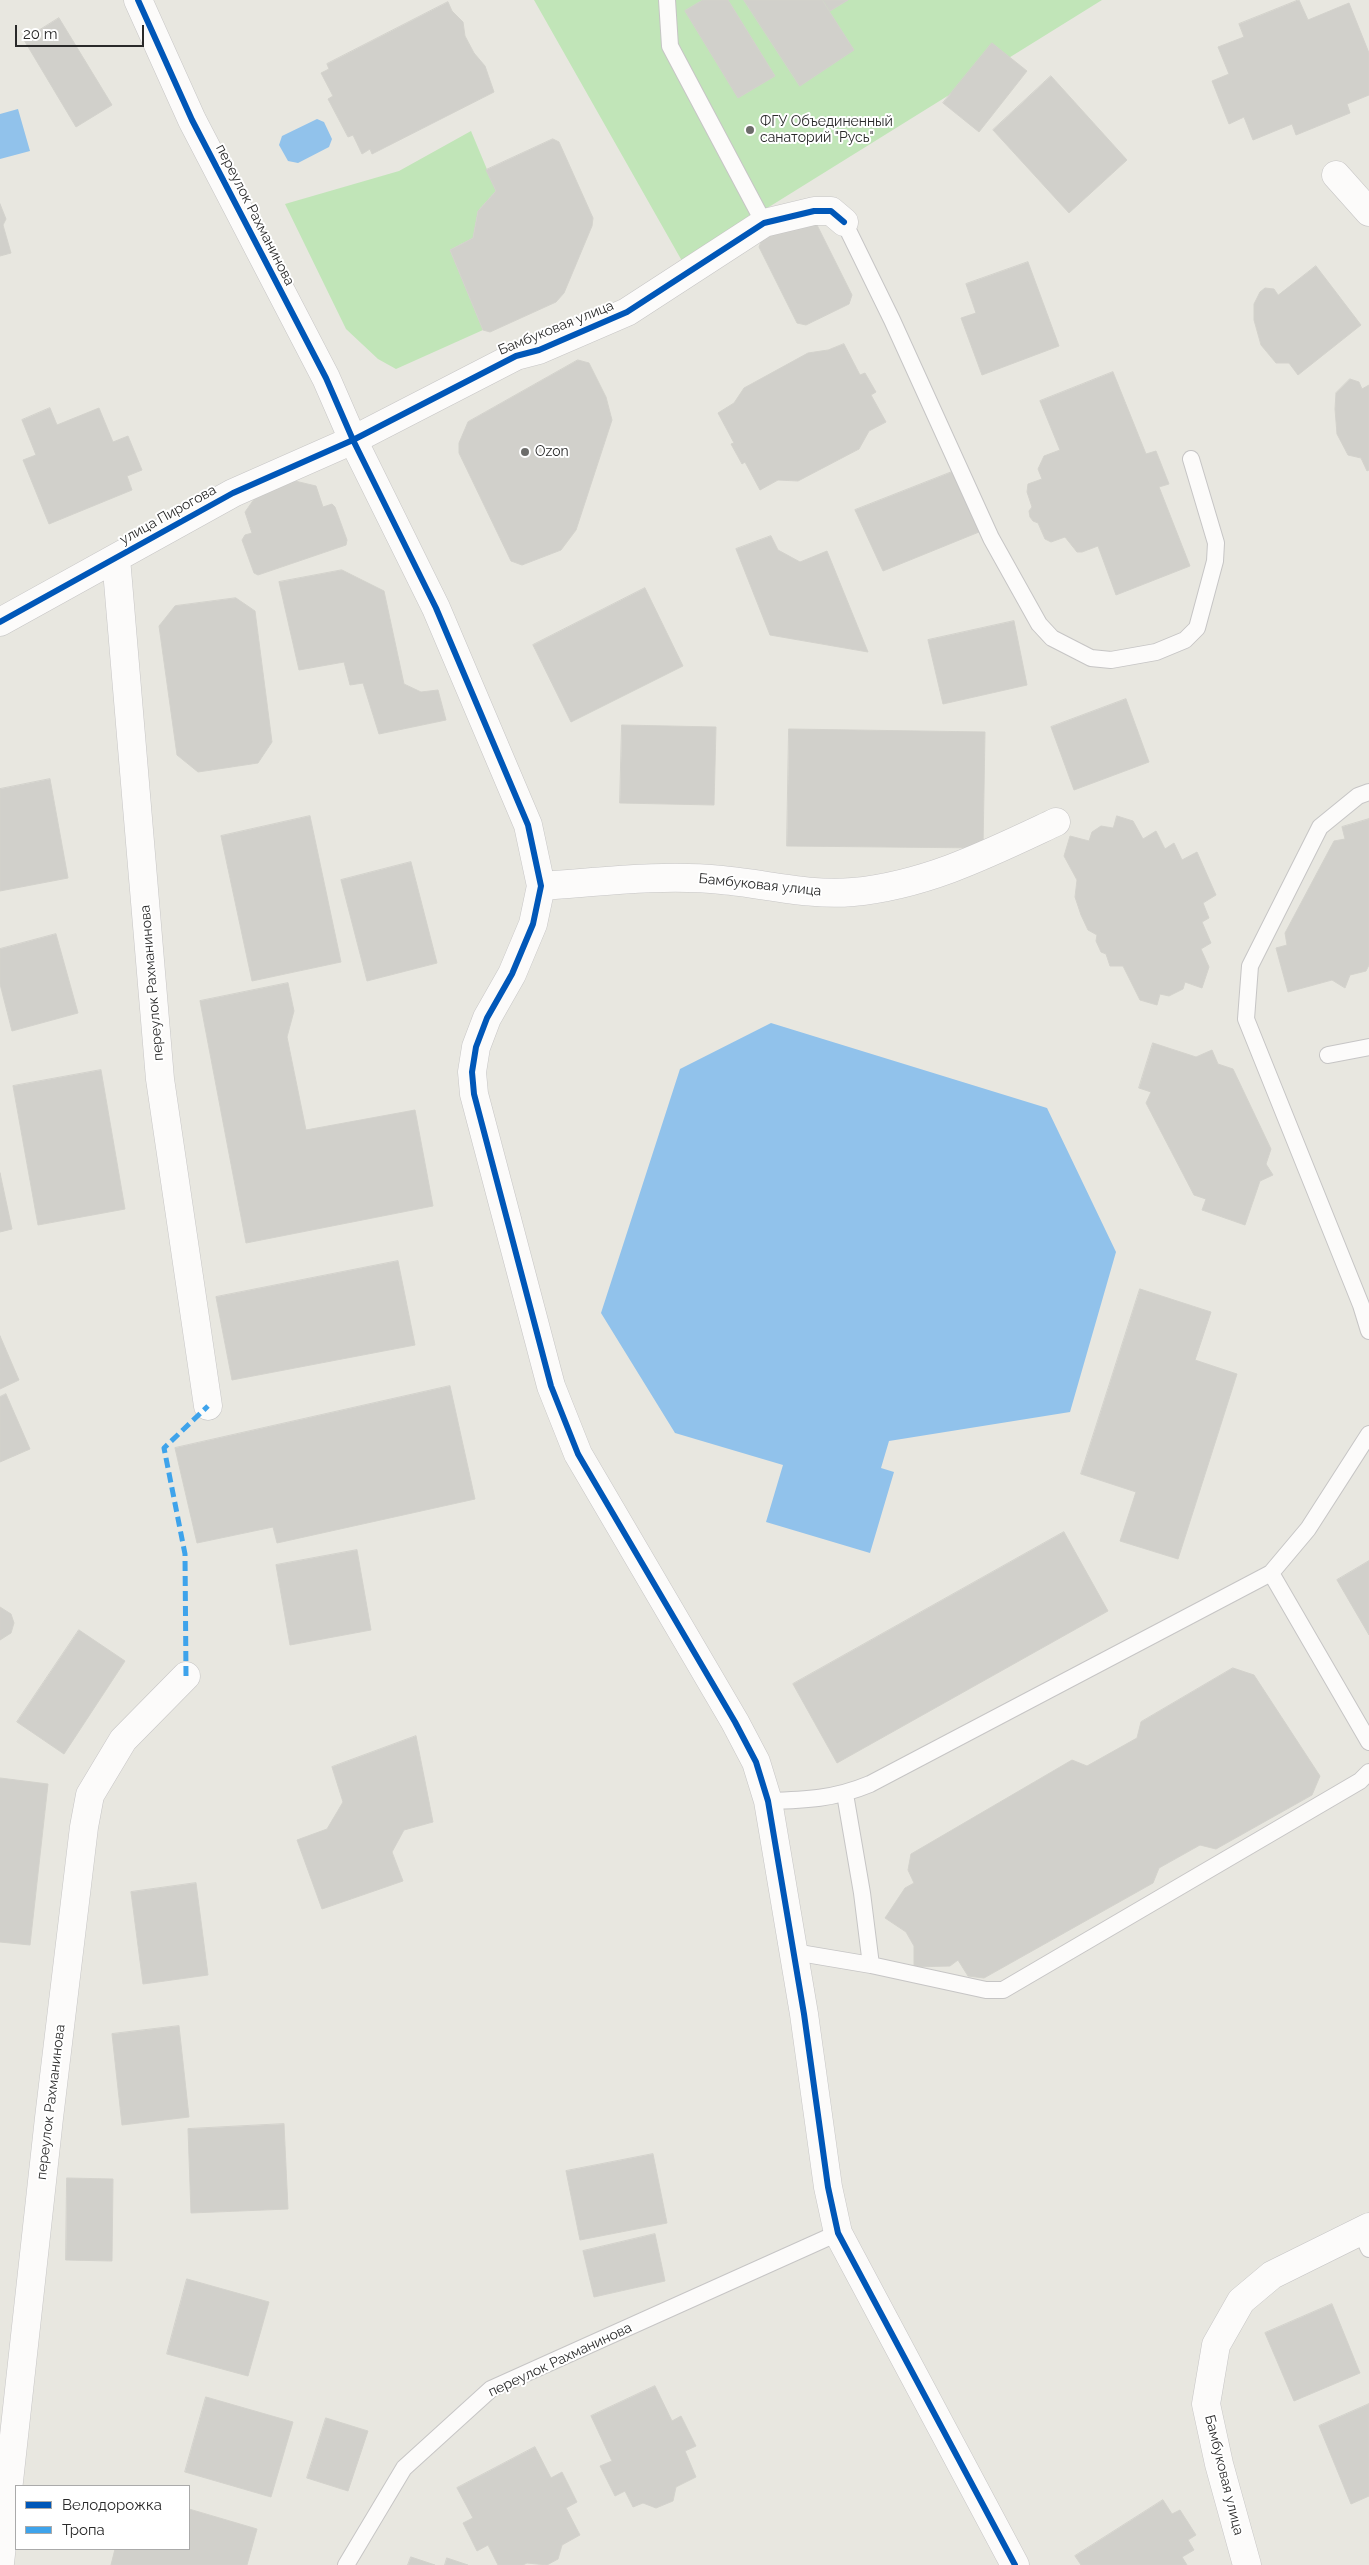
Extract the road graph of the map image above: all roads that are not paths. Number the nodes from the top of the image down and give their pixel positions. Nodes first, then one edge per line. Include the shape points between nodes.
1 (138, 0) edge
2 (667, 0) edge
3 (1336, 175) dead end
4 (1369, 212) edge
5 (844, 222) joint
6 (764, 223) junction
7 (353, 440) junction
8 (1191, 459) dead end
9 (116, 558) junction
10 (0, 622) edge
11 (1369, 792) edge
12 (1056, 822) dead end
13 (541, 886) junction
14 (1369, 1047) edge
15 (1328, 1055) dead end
16 (1369, 1331) edge
17 (208, 1406) dead end
18 (1369, 1434) edge
19 (1271, 1573) junction
20 (186, 1676) dead end
21 (1369, 1742) edge
22 (1369, 1772) edge
23 (845, 1794) junction
24 (768, 1801) junction
25 (794, 1952) junction
26 (871, 1965) junction
27 (838, 2232) junction
28 (1366, 2236) edge
29 (0, 2563) edge
30 (346, 2565) edge
31 (1015, 2565) edge
32 (1247, 2565) edge

1 - 7 street, переулок Рахманинова via 192,120 326,378
2 - 6 lane via 670,46
3 - 4 street
5 - 6 street, Бамбуковая улица via 831,211
5 - 8 lane via 991,538 1039,624 1052,638 1091,658 1111,660 1156,652 1185,640 1197,628 1215,561 1216,543
6 - 7 street, Бамбуковая улица via 627,312 539,350 516,356
7 - 9 street, улица Пирогова via 234,494
7 - 13 street, переулок Рахманинова via 436,608 528,825
9 - 10 street, улица Пирогова
9 - 17 street, переулок Рахманинова via 160,1079
11 - 16 lane via 1358,796 1320,827 1250,966 1246,1019
12 - 13 street, Бамбуковая улица via 957,868 853,892 802,892 722,880 672,878
13 - 24 street via 533,924 476,1047 472,1072 474,1094 551,1386 578,1454 735,1722 756,1762
14 - 15 lane
18 - 19 lane via 1308,1529
19 - 21 lane
19 - 23 lane via 870,1784
20 - 29 street, переулок Рахманинова via 123,1740 90,1794 50,2108
22 - 26 lane via 1360,1781 1003,1990 986,1990
23 - 24 lane via 817,1800
23 - 26 lane
24 - 25 street
25 - 26 lane
25 - 27 street via 828,2187
27 - 30 lane, переулок Рахманинова via 491,2390 404,2468
27 - 31 street
28 - 32 street, Бамбуковая улица via 1310,2255 1272,2275 1241,2301 1216,2345 1206,2404

